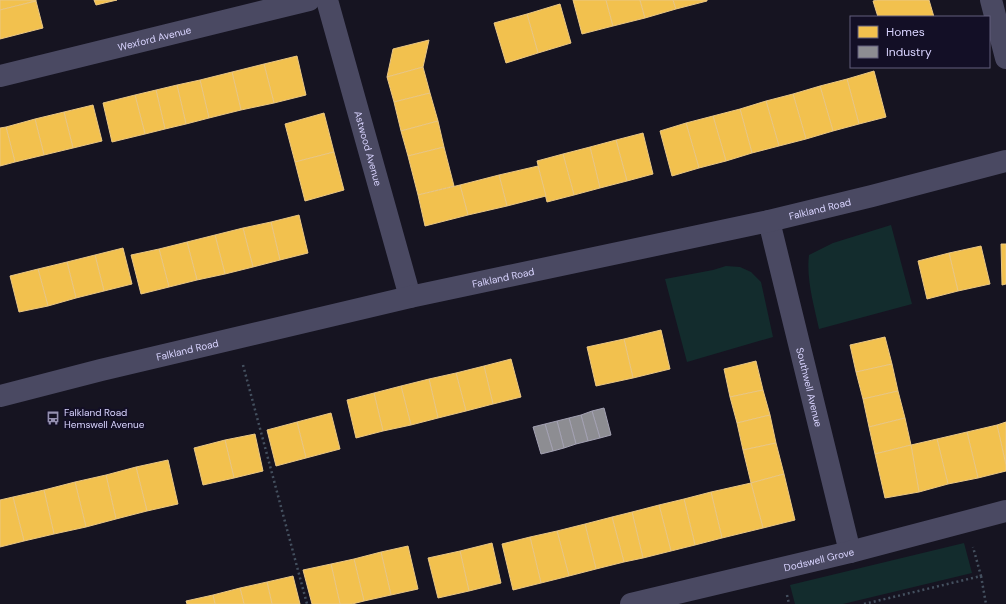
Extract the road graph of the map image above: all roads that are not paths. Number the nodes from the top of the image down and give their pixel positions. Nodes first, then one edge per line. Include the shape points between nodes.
1 (309, 0) edge
2 (327, 0) edge
3 (991, 0) edge
4 (1006, 58) edge
5 (0, 76) edge
6 (1006, 161) edge
7 (769, 221) junction
8 (410, 297) junction
9 (0, 396) edge
10 (1006, 511) edge
11 (850, 552) junction
12 (631, 604) edge

1 - 5 street, Wexford Avenue
2 - 8 street, Astwood Avenue
3 - 4 street
6 - 7 street, Falkland Road
7 - 8 street, Falkland Road
7 - 11 street, Southwell Avenue
8 - 9 street, Falkland Road
10 - 11 street, Dodswell Grove
11 - 12 street, Dodswell Grove

